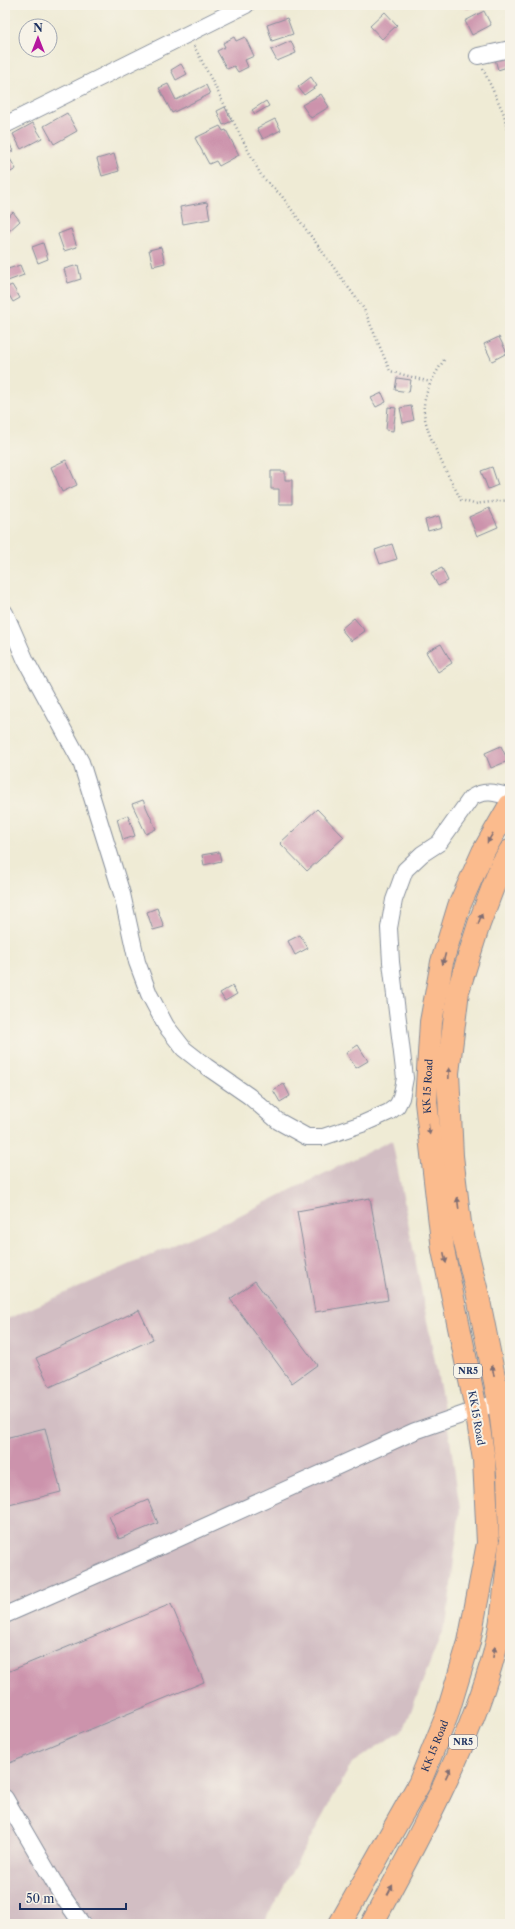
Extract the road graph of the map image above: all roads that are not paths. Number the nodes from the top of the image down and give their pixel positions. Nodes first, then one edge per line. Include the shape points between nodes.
1 (246, 5) edge
2 (510, 49) edge
3 (478, 56) road end
4 (5, 125) edge
5 (5, 613) edge
6 (510, 797) edge
7 (510, 805) edge
8 (510, 851) edge
9 (499, 1402) junction
10 (476, 1409) junction
11 (510, 1535) edge
12 (510, 1545) edge
13 (5, 1615) edge
14 (5, 1798) edge
15 (82, 1924) edge
16 (340, 1924) edge
17 (372, 1924) edge

1 - 4 street
2 - 3 street
5 - 6 street via 26,661 81,762 122,894 137,962 166,1026 184,1049 249,1096 278,1121 306,1137 323,1137 362,1124 397,1106 405,1078 389,928 394,900 405,870 439,842 471,798 478,793 486,792
7 -> 10 highway, KK 15 Road / NR5 via 482,852 459,906 442,962 431,1022 426,1102 443,1250
9 -> 8 highway, KK 15 Road / NR5 via 478,1296 460,1223 452,1156 448,1074 458,991 481,916 500,866
9 - 10 street
9 - 11 highway, KK 15 Road / NR5 via 508,1474
10 - 13 street via 415,1431
10 - 16 highway, KK 15 Road / NR5 via 484,1460 488,1543 470,1642 446,1715 419,1784
17 -> 12 highway, NR5 via 418,1838 472,1722 492,1664
14 - 15 street via 58,1891

